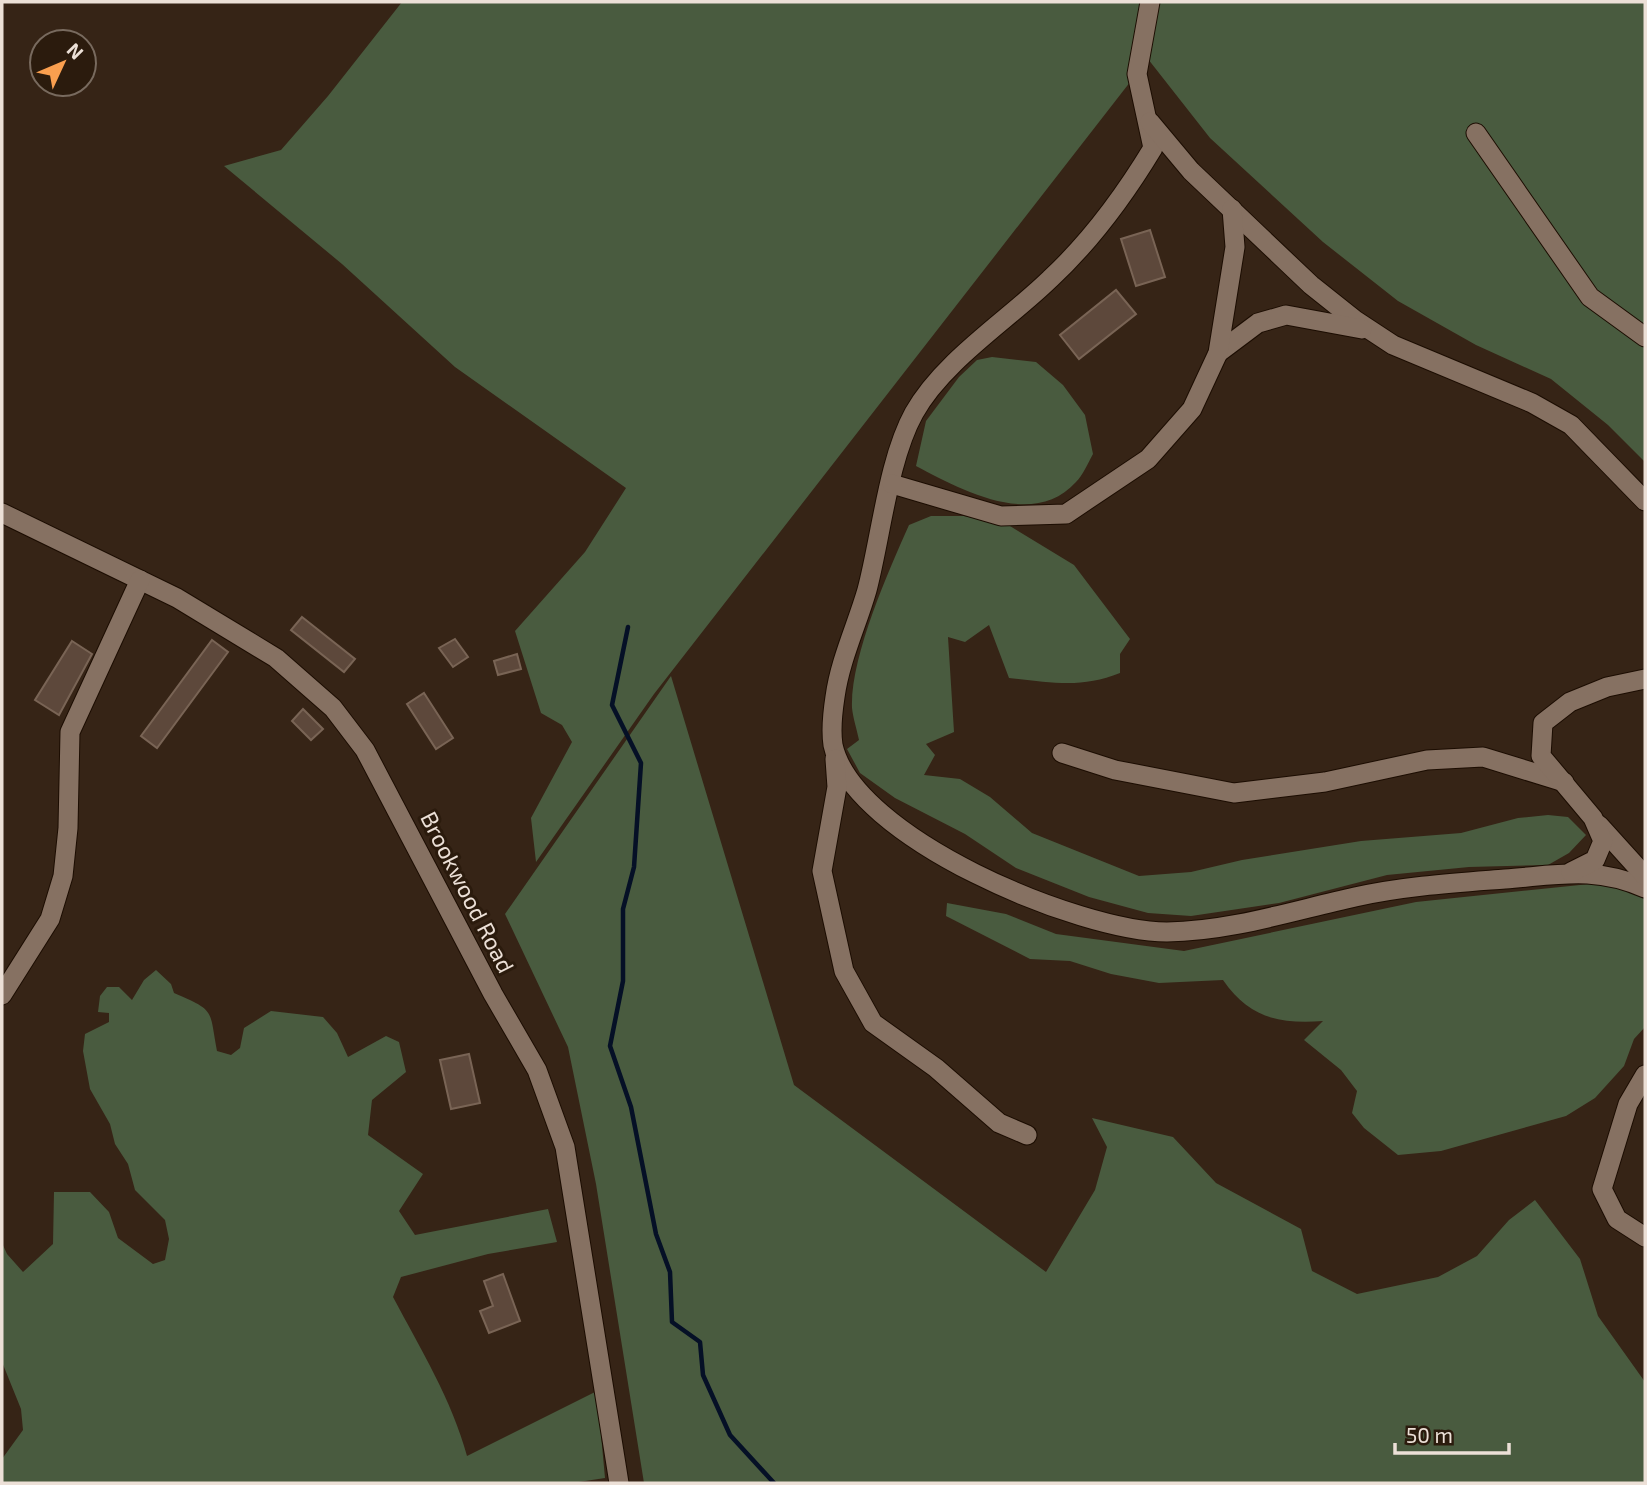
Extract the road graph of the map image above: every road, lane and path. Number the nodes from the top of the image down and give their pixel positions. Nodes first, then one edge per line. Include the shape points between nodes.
1 (1150, 2) edge
2 (1147, 118) junction
3 (1476, 133) dead end
4 (1232, 209) junction
5 (1373, 332) junction
6 (1645, 337) edge
7 (1218, 353) junction
8 (892, 484) junction
9 (1645, 501) edge
10 (2, 513) edge
11 (140, 580) junction
12 (1645, 679) edge
13 (833, 744) junction
14 (1062, 753) dead end
15 (1564, 782) junction
16 (1593, 818) junction
17 (1570, 873) junction
18 (1645, 876) edge
19 (1645, 888) edge
20 (2, 995) edge
21 (1645, 1074) edge
22 (1027, 1135) dead end
23 (1645, 1237) edge
24 (619, 1483) edge

1 - 2 street via 1137,74
2 - 4 street via 1191,171
2 - 8 street via 1153,149 1120,202 1052,278 943,377 914,413
3 - 6 street via 1590,297
4 - 5 street via 1311,285
4 - 7 street via 1235,247
5 - 7 street via 1286,315 1258,323
5 - 9 street via 1571,425
7 - 8 street via 1192,409 1148,459 1066,514 1001,516
8 - 13 street via 835,697
10 - 11 street, Brookwood Road
11 - 20 street via 70,732 63,876 50,919
11 - 24 street, Brookwood Road via 276,658 333,708 365,750 537,1070 565,1147
12 - 15 street via 1570,702 1543,723 1541,756
13 - 17 street via 852,785 942,855 1001,887 1058,910 1112,924 1163,932 1215,929 1435,883
13 - 22 street via 837,787 822,872 845,971 873,1023 936,1068 999,1123
14 - 15 street via 1115,770 1234,793 1325,782 1427,760 1483,757
15 - 16 street
16 - 17 street via 1603,841 1595,860
16 - 18 street
17 - 19 street via 1606,874
21 - 23 street via 1628,1104 1602,1189 1617,1219

